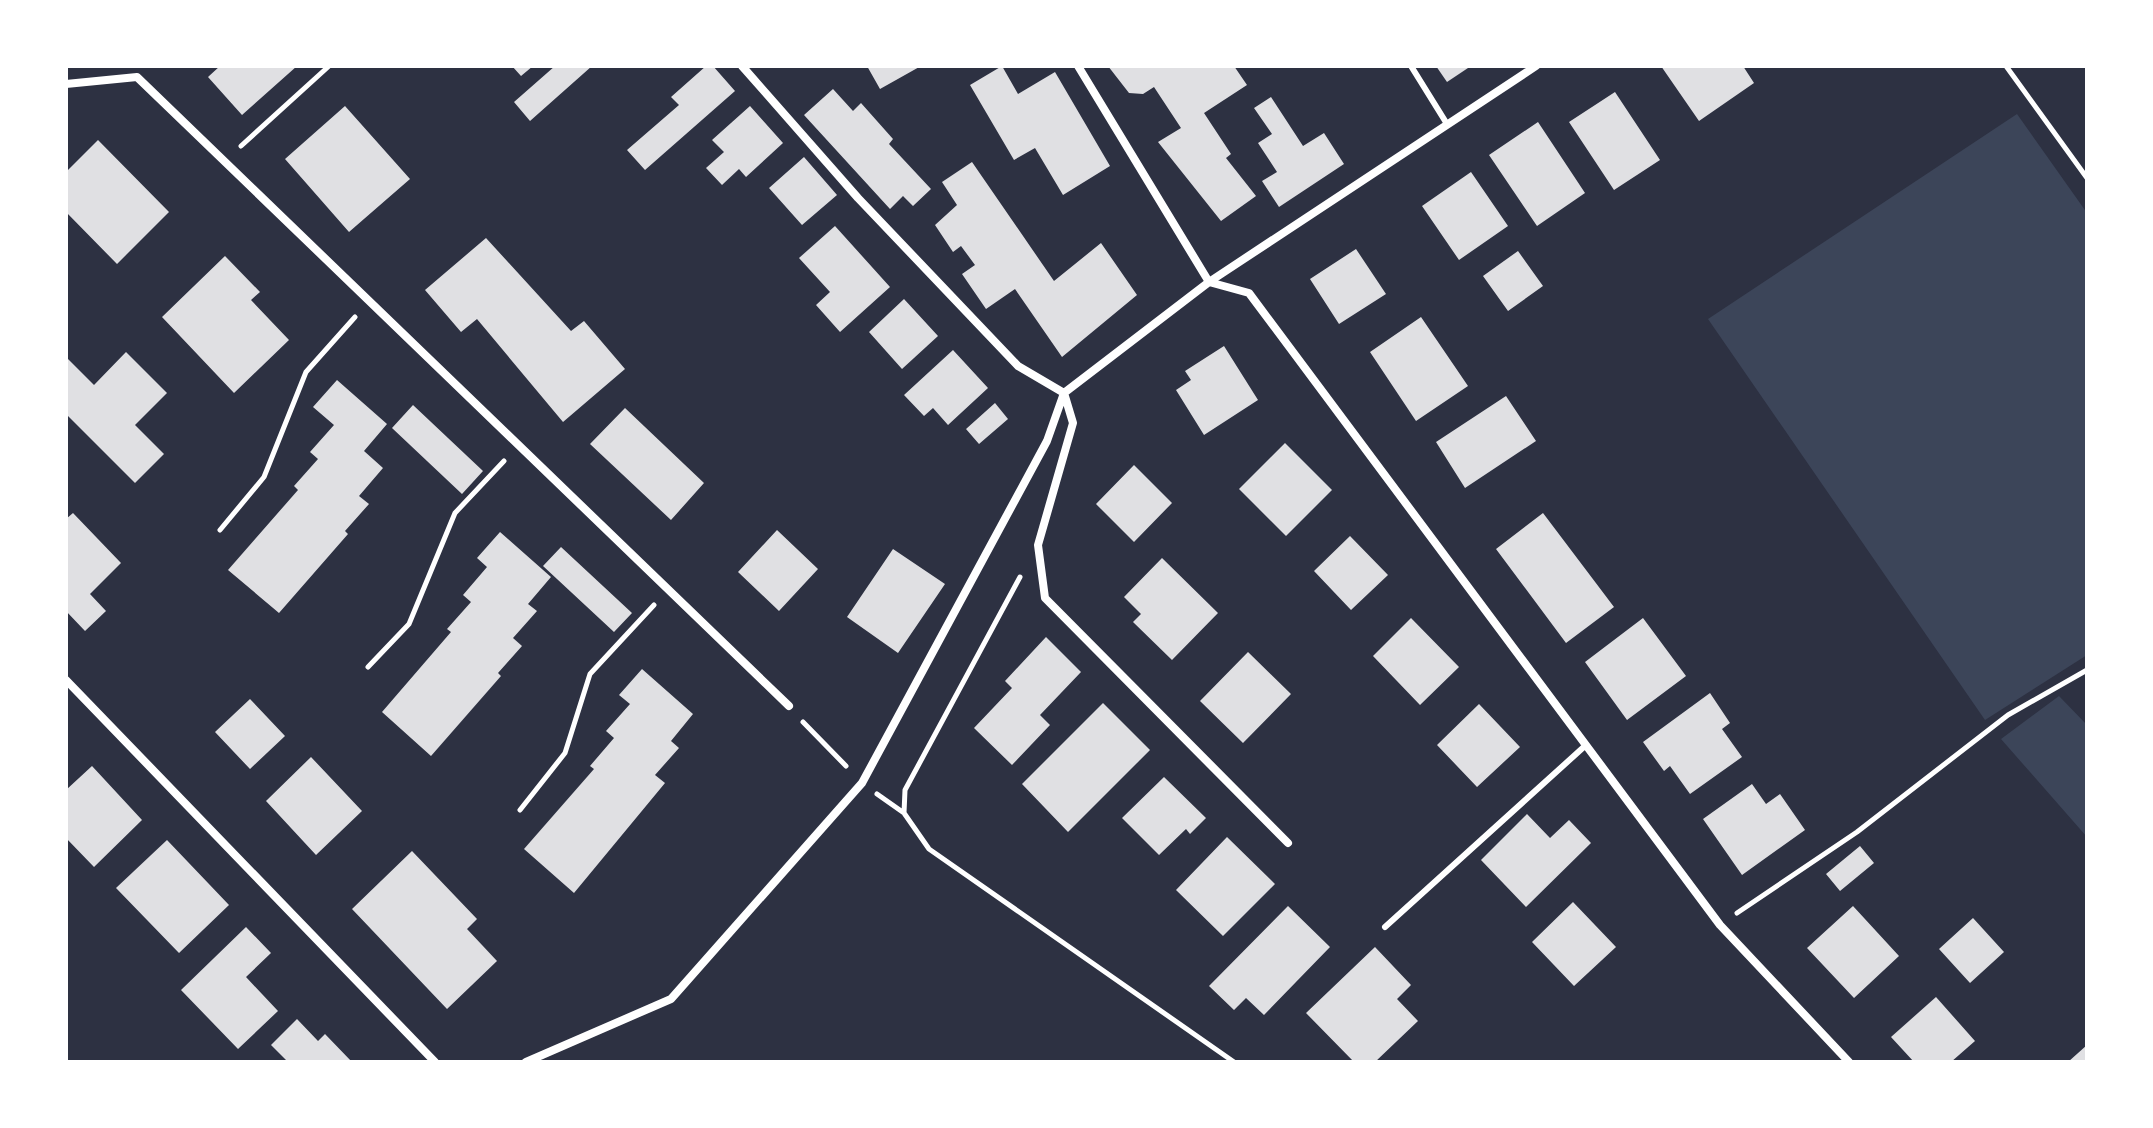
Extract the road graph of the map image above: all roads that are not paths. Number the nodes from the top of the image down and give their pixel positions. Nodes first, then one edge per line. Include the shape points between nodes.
1 (136, 66) edge
2 (742, 66) edge
3 (1078, 66) edge
4 (1411, 66) edge
5 (1536, 66) edge
6 (137, 77) junction
7 (66, 84) edge
8 (1447, 124) junction
9 (1209, 282) junction
10 (1064, 393) junction
11 (66, 680) edge
12 (789, 706) road end
13 (1586, 745) junction
14 (1288, 843) dead end
15 (1385, 927) dead end
16 (435, 1062) edge
17 (526, 1062) edge
18 (1849, 1062) edge

1 - 6 street
2 - 10 street via 858,198 1018,366
3 - 9 street
4 - 8 lane
5 - 8 street
6 - 7 street
6 - 12 street
8 - 9 street
9 - 10 street
9 - 13 street via 1249,293
10 - 14 street via 1073,423 1038,545 1045,598
10 - 17 street via 1047,441 862,783 671,999
11 - 16 street
13 - 15 lane
13 - 18 street via 1720,925

